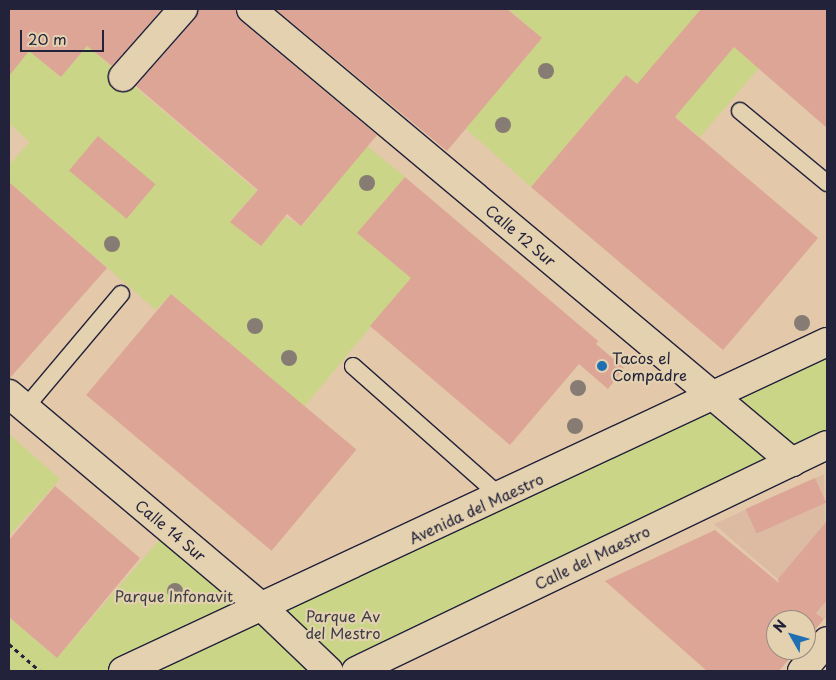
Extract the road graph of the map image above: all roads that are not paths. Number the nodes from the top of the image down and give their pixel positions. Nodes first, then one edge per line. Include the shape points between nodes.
1 (183, 9) edge
2 (251, 9) edge
3 (123, 77) dead end
4 (740, 111) dead end
5 (827, 183) edge
6 (121, 294) dead end
7 (827, 342) edge
8 (353, 366) dead end
9 (712, 395) junction
10 (17, 401) edge
11 (827, 445) edge
12 (792, 462) junction
13 (500, 497) junction
14 (263, 608) junction
15 (827, 641) edge
16 (123, 671) edge
17 (328, 671) edge
18 (356, 671) edge
19 (802, 671) edge

1 - 3 street
2 - 9 street, Calle 12 Sur
4 - 5 lane
6 - 10 lane
7 - 9 street, Avenida del Maestro
8 - 13 lane
9 - 12 street, Calle 12 Sur
9 - 13 street, Avenida del Maestro
10 - 14 street, Calle 14 Sur
11 - 12 street, Calle del Maestro
12 - 18 street, Calle del Maestro
13 - 14 street, Avenida del Maestro
14 - 16 street, Avenida del Maestro
14 - 17 street, Calle 14 Sur
15 - 19 street

